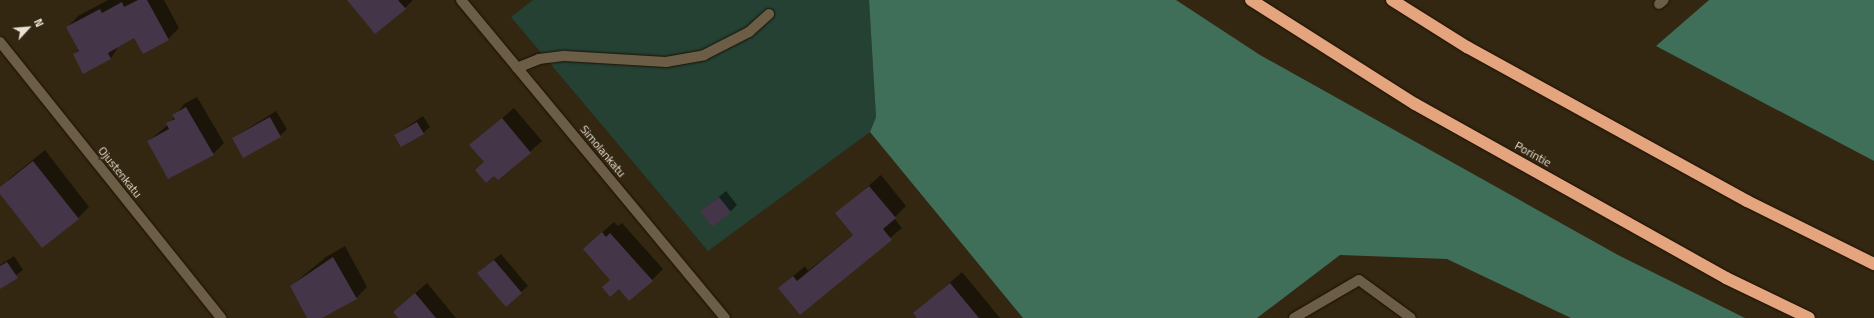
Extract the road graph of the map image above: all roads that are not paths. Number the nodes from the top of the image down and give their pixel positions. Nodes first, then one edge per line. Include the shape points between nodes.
1 (461, 0) edge
2 (1251, 0) edge
3 (1392, 0) edge
4 (769, 14) dead end
5 (0, 42) edge
6 (517, 68) junction
7 (1874, 264) edge
8 (221, 318) edge
9 (725, 318) edge
10 (1294, 318) edge
11 (1411, 318) edge
12 (1809, 318) edge

1 - 6 street, Simolankatu
2 - 12 highway, Porintie via 1415,104 1726,278
3 - 7 highway via 1467,47 1740,197
4 - 6 street via 749,32 704,55 666,62 565,56 538,59
5 - 8 street, Ojustenkatu
6 - 9 street, Simolankatu
10 - 11 street via 1359,280

